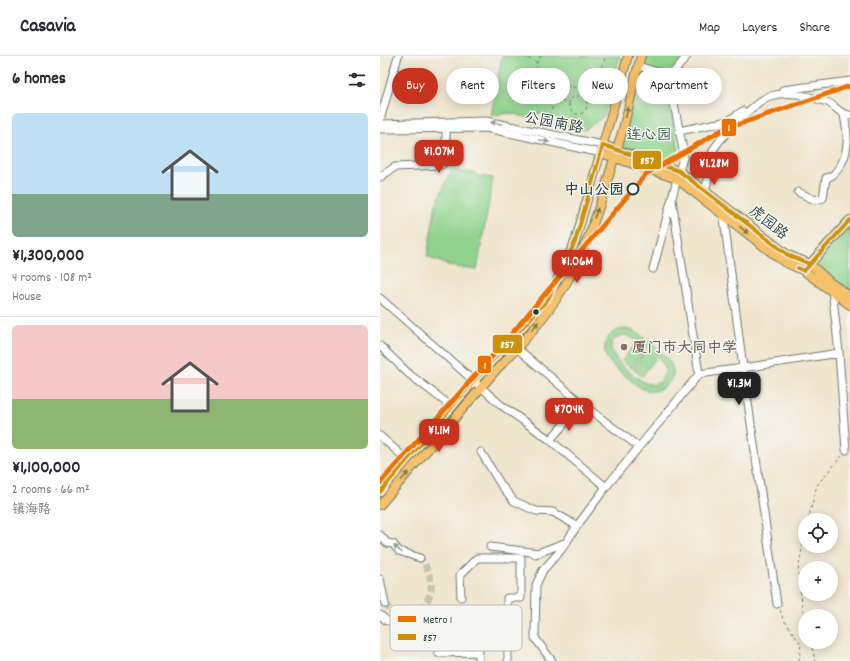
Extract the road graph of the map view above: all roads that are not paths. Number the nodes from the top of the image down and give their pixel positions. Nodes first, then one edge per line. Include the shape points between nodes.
1 (398, 56) edge
2 (628, 56) edge
3 (641, 56) edge
4 (687, 56) edge
5 (638, 66) junction
6 (644, 68) edge
7 (677, 68) edge
8 (850, 81) edge
9 (674, 104) edge
10 (847, 115) edge
11 (380, 120) edge
12 (380, 124) edge
13 (380, 129) edge
14 (446, 129) junction
15 (679, 132) junction
16 (602, 149) junction
17 (615, 153) junction
18 (678, 175) junction
19 (380, 177) edge
20 (705, 191) junction
21 (798, 192) dead end
22 (672, 200) junction
23 (722, 203) junction
24 (723, 214) junction
25 (850, 220) edge
26 (810, 264) junction
27 (653, 269) dead end
28 (804, 271) junction
29 (831, 283) junction
30 (832, 293) junction
31 (850, 296) edge
32 (380, 298) edge
33 (850, 305) edge
34 (380, 346) edge
35 (518, 349) junction
36 (839, 353) junction
37 (743, 368) junction
38 (699, 374) junction
39 (474, 381) junction
40 (482, 387) junction
41 (582, 404) junction
42 (452, 407) junction
43 (380, 436) edge
44 (550, 440) junction
45 (639, 447) junction
46 (846, 450) road end
47 (481, 452) dead end
48 (407, 460) junction
49 (606, 487) junction
50 (380, 492) edge
51 (380, 505) edge
52 (577, 526) junction
53 (380, 535) edge
54 (567, 542) junction
55 (490, 547) dead end
56 (539, 553) junction
57 (420, 558) tunnel mouth
58 (521, 558) junction
59 (380, 579) edge
60 (460, 597) dead end
61 (385, 604) tunnel mouth
62 (777, 604) road end
63 (508, 605) edge
64 (380, 615) edge
65 (387, 621) dead end
66 (479, 652) joint
67 (438, 653) dead end
68 (479, 661) edge
69 (552, 661) edge

1 - 11 street
2 - 16 main road
3 - 5 main road
4 - 7 street
5 - 6 street
17 -> 5 main road
8 - 15 street via 773,91 763,95 728,122
9 - 15 street
10 - 20 street via 828,103 805,95 768,96 722,136 712,152 708,167 709,183
10 - 21 street via 849,139 846,161 832,177 826,178 823,198 814,200
16 -> 12 street, 公园南路 via 486,121
13 - 14 street, 公园南路
14 -> 16 street, 公园南路 via 486,128
14 - 19 street via 446,161 441,165 395,167
15 - 18 street via 684,155
16 - 17 main road, 虎园路
16 - 39 main road via 575,242 548,299
17 - 18 main road, 虎园路
35 -> 17 main road via 560,294 578,262
18 - 20 main road, 虎园路
18 - 22 street
18 - 24 main road, 虎园路
20 - 23 main road, 虎园路
22 - 27 street
22 - 38 street
23 - 24 street
23 - 26 main road, 虎园路 via 788,255
24 -> 28 main road, 虎园路 via 784,262
24 - 37 street
25 - 26 main road
26 - 28 main road
26 - 29 main road, 虎园路
28 - 30 main road, 虎园路
29 - 30 street
29 - 31 main road, 虎园路
30 - 33 main road, 虎园路
30 - 36 street
32 - 39 street
34 - 42 street via 409,374
35 - 40 main road
35 - 41 street
36 - 37 street
36 - 46 street
37 - 38 street
37 - 62 street
38 - 45 street
39 - 40 street
39 - 42 main road
40 - 44 street via 500,405
51 -> 40 main road
41 - 44 street
41 - 45 street
42 - 48 main road
43 - 48 street
44 - 49 street
45 - 49 street
47 - 52 street via 514,501 536,511 553,512
48 - 50 main road
49 - 52 street
52 - 54 street
57 -> 53 street via 399,551
54 - 56 street
54 - 69 street via 543,570 536,585 535,638
55 - 56 street
56 - 58 street
58 - 60 street via 477,558 460,575
58 - 63 street via 521,598 508,598
59 - 61 street
64 - 65 street
66 - 67 street
66 - 68 street

